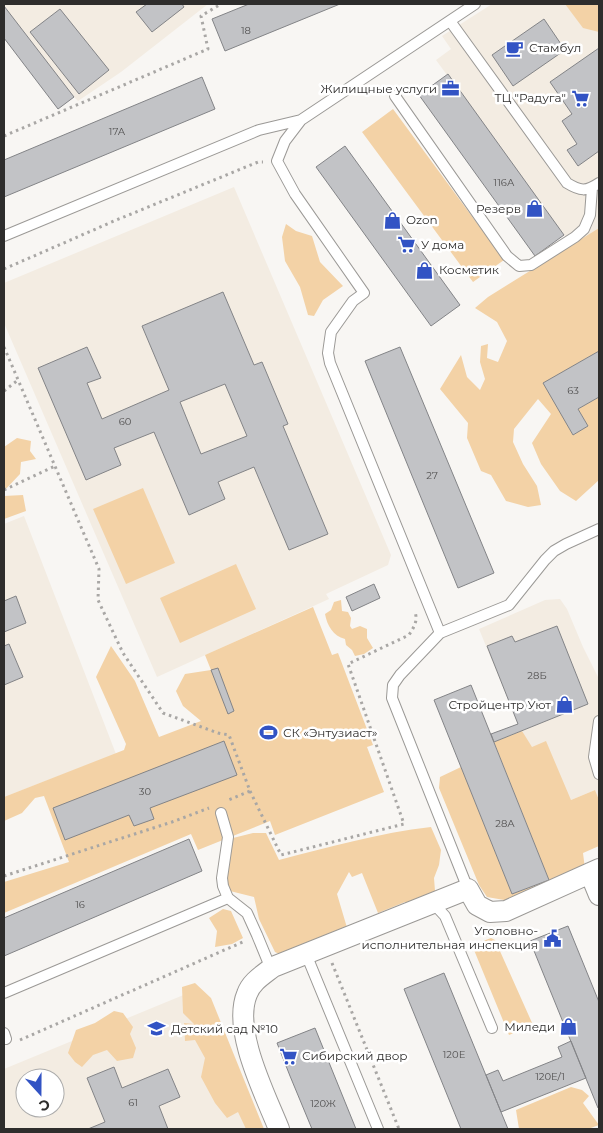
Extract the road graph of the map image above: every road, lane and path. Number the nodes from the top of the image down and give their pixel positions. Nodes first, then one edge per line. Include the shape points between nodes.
1 (221, 4) edge
2 (474, 4) edge
3 (450, 22) junction
4 (395, 96) dead end
5 (301, 120) junction
6 (4, 136) edge
7 (277, 161) junction
8 (596, 185) edge
9 (4, 236) edge
10 (4, 269) edge
11 (4, 347) edge
12 (18, 380) junction
13 (4, 391) edge
14 (55, 466) junction
15 (4, 490) edge
16 (599, 530) edge
17 (414, 609) dead end
18 (440, 633) junction
19 (599, 722) edge
20 (599, 774) edge
21 (250, 791) junction
22 (224, 801) dead end
23 (218, 809) joint
24 (595, 871) edge
25 (4, 876) edge
26 (468, 889) junction
27 (599, 894) edge
28 (228, 898) junction
29 (433, 903) junction
30 (257, 935) junction
31 (326, 946) junction
32 (306, 954) junction
33 (271, 969) junction
34 (4, 993) edge
35 (492, 1028) dead end
36 (18, 1041) dead end
37 (279, 1129) edge
38 (378, 1129) edge
39 (399, 1129) edge

1 - 6 path via 201,16 208,49
2 - 3 lane
3 - 5 lane
3 - 8 lane via 567,183 584,190
4 - 8 lane via 508,256 519,266 531,265 584,229
5 - 7 lane via 285,141
5 - 9 lane via 259,130
7 - 10 path via 258,162
7 - 18 lane via 295,194 364,293 353,301 330,332 330,363
11 - 12 path
12 - 13 path
12 - 14 path
14 - 15 path
14 - 21 path via 99,570 98,600 123,653 163,714 229,734
16 - 18 lane via 554,551 509,605
17 - 21 path via 415,627 409,635 348,664 404,824 281,855
18 - 26 lane via 400,675 393,685 392,698
19 - 20 lane via 594,757
21 - 22 path
23 - 25 path
23 - 28 lane via 228,836 222,878
24 - 26 street via 506,911 490,912 478,905
24 - 27 street
26 - 29 street
28 - 30 lane via 246,913
28 - 34 lane
29 - 31 street
29 - 35 lane via 445,916
30 - 33 lane
30 - 36 path
31 - 32 street
31 - 39 path
32 - 33 street
32 - 38 lane
33 - 37 street via 260,976 247,992 242,1007 244,1034 252,1061

